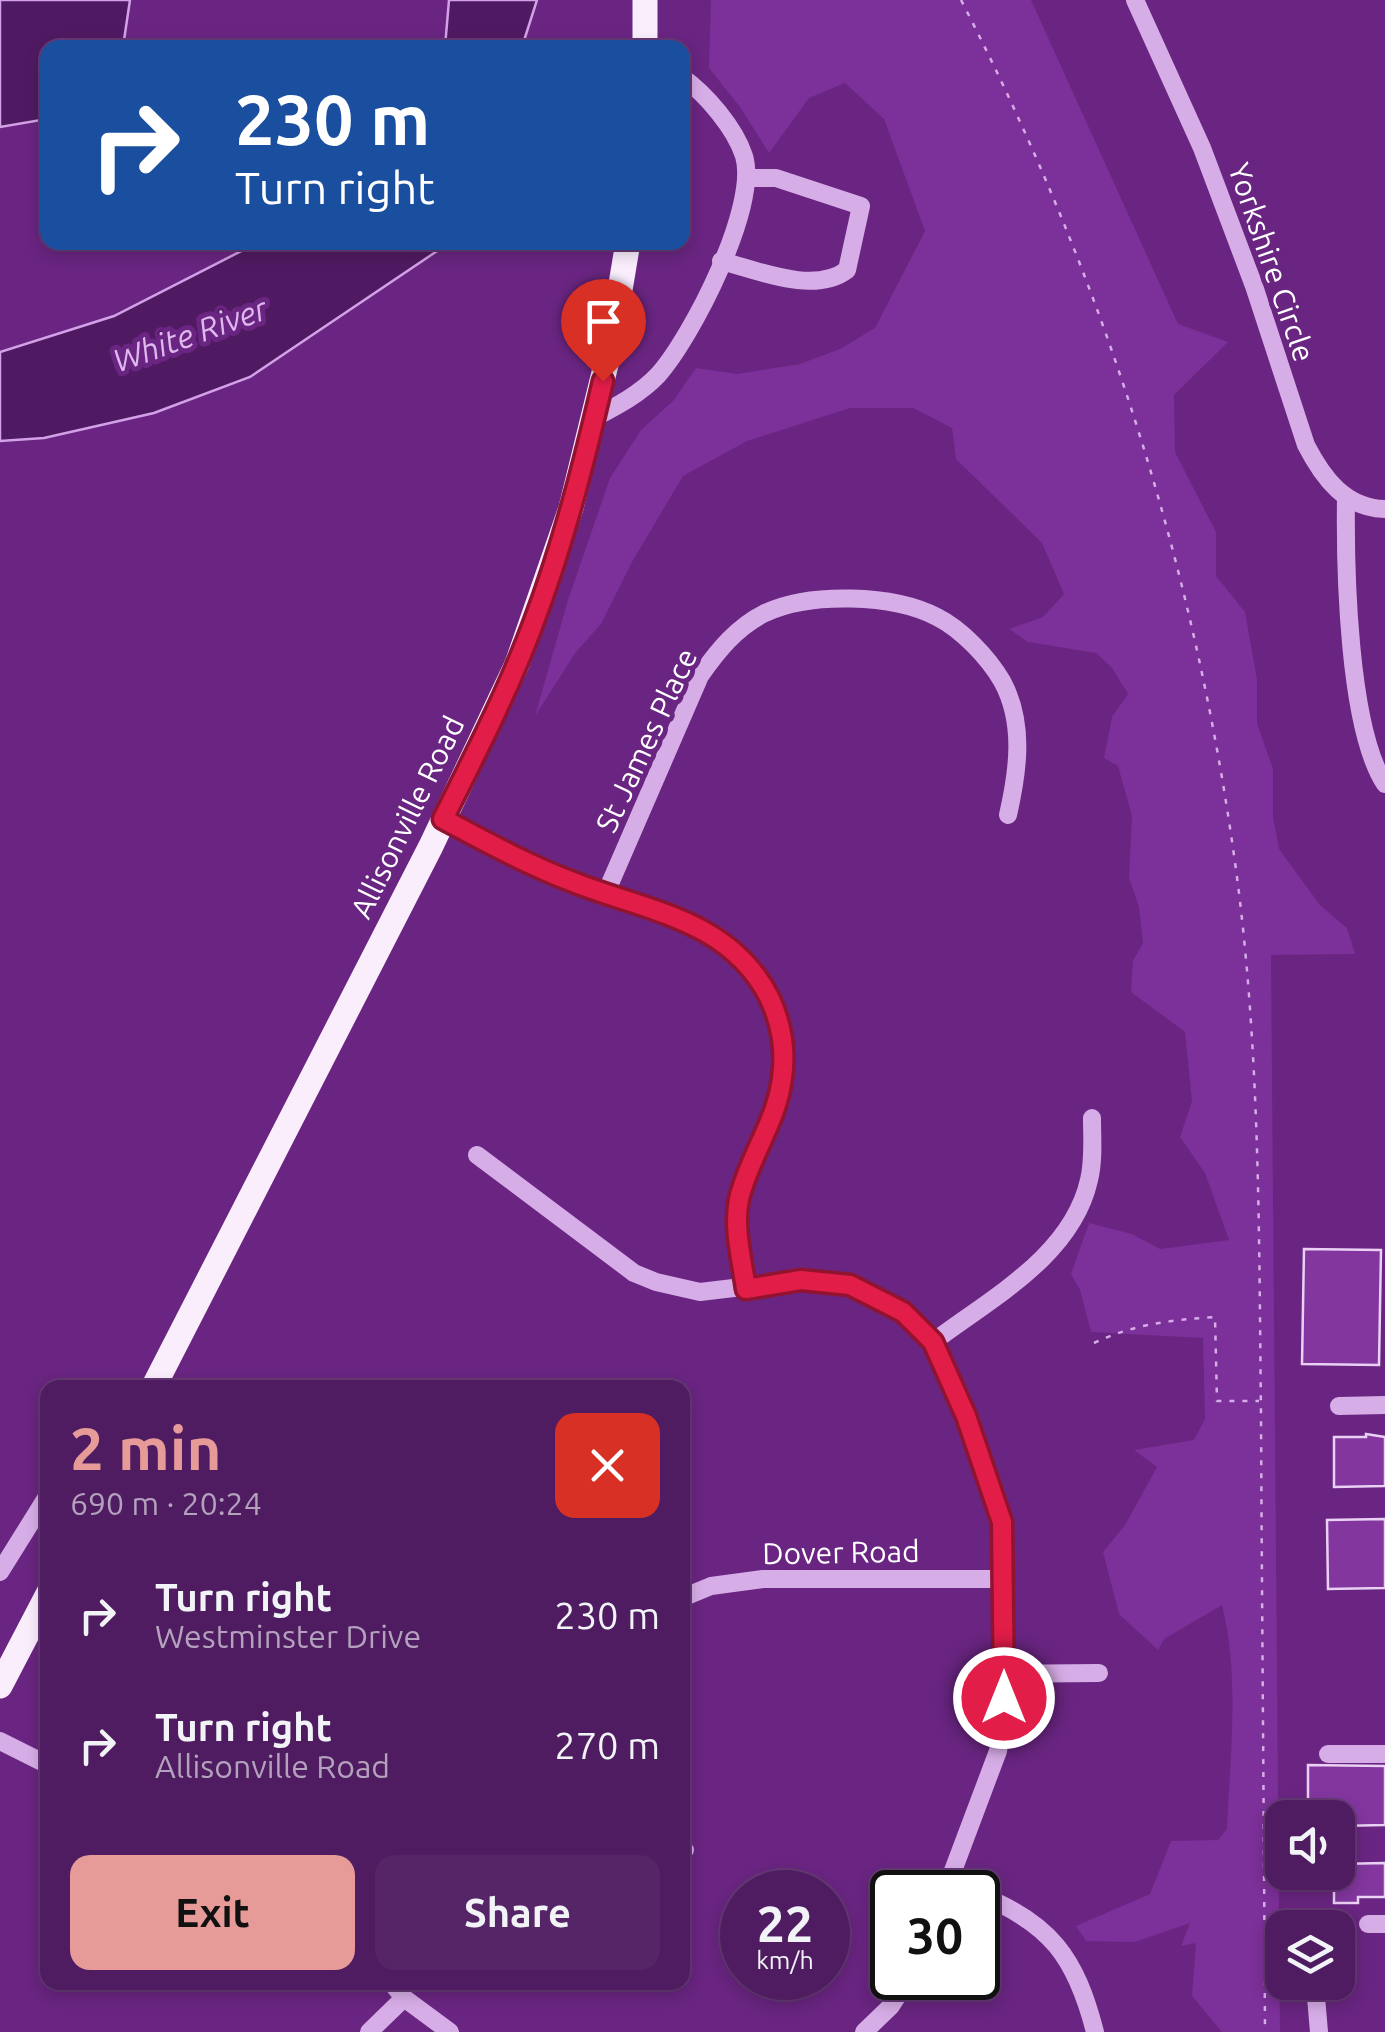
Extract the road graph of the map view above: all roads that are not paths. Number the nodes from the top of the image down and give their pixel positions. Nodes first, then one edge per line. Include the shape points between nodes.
1 (645, 0) edge
2 (1136, 0) edge
3 (644, 40) edge
4 (690, 86) edge
5 (747, 178) junction
6 (627, 250) edge
7 (721, 261) junction
8 (594, 418) junction
9 (1346, 498) junction
10 (1385, 509) edge
11 (1385, 784) edge
12 (1008, 815) dead end
13 (443, 819) junction
14 (605, 895) junction
15 (1092, 1118) dead end
16 (477, 1156) dead end
17 (746, 1289) junction
18 (933, 1342) junction
19 (158, 1380) edge
20 (1385, 1405) edge
21 (1340, 1406) dead end
22 (40, 1508) edge
23 (0, 1572) edge
24 (1004, 1579) junction
25 (690, 1595) edge
26 (40, 1609) edge
27 (1099, 1673) dead end
28 (1004, 1674) junction
29 (0, 1686) edge
30 (0, 1741) edge
31 (1328, 1754) dead end
32 (1385, 1754) edge
33 (40, 1761) edge
34 (953, 1870) edge
35 (1000, 1906) edge
36 (398, 1990) edge
37 (404, 1998) junction
38 (895, 2000) edge
39 (1316, 2000) edge
40 (368, 2032) edge
41 (450, 2032) edge
42 (864, 2032) edge
43 (1095, 2032) edge
44 (1319, 2032) edge

1 - 3 main road
2 - 9 street, Yorkshire Circle via 1202,148 1306,445
4 - 5 street via 731,130
5 - 7 street
5 - 7 street via 776,178 861,206 848,270 806,280
6 - 8 main road, Allisonville Road
7 - 8 street via 686,336 658,375
8 - 13 main road, Allisonville Road via 534,622
9 - 10 street
9 - 11 street via 1345,558 1364,735
12 - 14 street, St James Place via 1018,742 1002,681 982,654 938,617 914,608 810,599 751,621 714,655
13 - 14 street
13 - 19 main road, Allisonville Road
14 - 17 street via 716,936 750,967 774,1007 782,1034 782,1080 738,1202
15 - 18 street via 1090,1178 1071,1225 1038,1263
16 - 17 street via 634,1273 700,1292
17 - 18 street via 801,1280 850,1285 903,1312
18 - 24 street via 1002,1522
20 - 21 street
22 - 23 street
24 - 25 street, Dover Road via 764,1578
24 - 28 street
26 - 29 main road
27 - 28 street
28 - 34 street via 998,1751
30 - 33 street
31 - 32 street
35 - 43 street via 1030,1922 1062,1952 1076,1972
36 - 37 street
37 - 40 street
37 - 41 street
38 - 42 street
39 - 44 street

